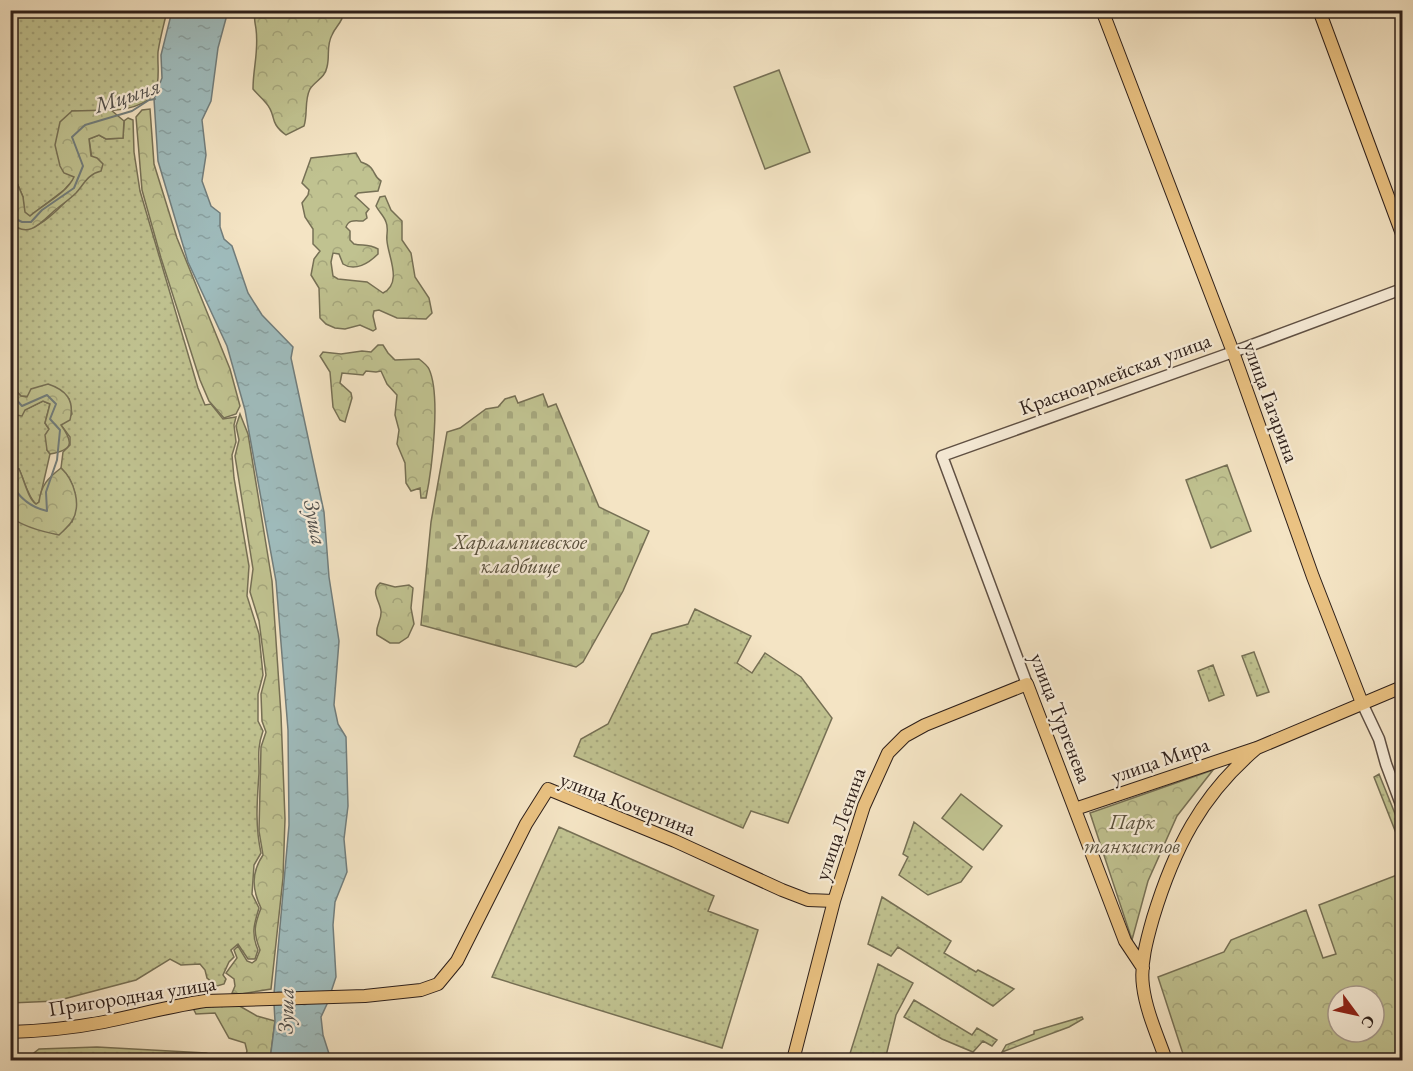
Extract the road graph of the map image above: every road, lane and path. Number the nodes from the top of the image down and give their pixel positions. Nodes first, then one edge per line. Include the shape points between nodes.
1 (1102, 10) edge
2 (1319, 10) edge
3 (1402, 234) edge
4 (1402, 289) edge
5 (1233, 352) junction
6 (942, 456) joint
7 (1027, 684) junction
8 (1402, 687) edge
9 (1362, 703) junction
10 (1257, 748) junction
11 (1402, 807) edge
12 (1075, 809) junction
13 (834, 901) junction
14 (1143, 968) junction
15 (438, 984) joint
16 (10, 1032) edge
17 (793, 1060) edge
18 (1166, 1060) edge

1 - 5 main road, улица Гагарина
2 - 3 main road
4 - 5 street, Красноармейская улица
5 - 6 street, Красноармейская улица
5 - 9 main road, улица Гагарина
6 - 7 street, улица Тургенева
7 - 12 main road, улица Тургенева
7 - 13 main road, улица Ленина via 925,725 896,744 882,763 868,796
8 - 9 main road, улица Мира
9 - 10 main road, улица Мира
9 - 11 street, улица Гагарина
10 - 12 main road, улица Мира
10 - 14 main road, улица Мира via 1220,783 1188,830 1164,884
12 - 14 main road, улица Тургенева via 1125,941
13 - 15 main road, улица Кочергина via 808,900 782,890 548,789 526,824 457,961
13 - 17 main road, улица Ленина
14 - 18 main road, улица Тургенева via 1148,1009
15 - 16 main road, Пригородная улица via 421,990 364,996 179,1005 55,1030

